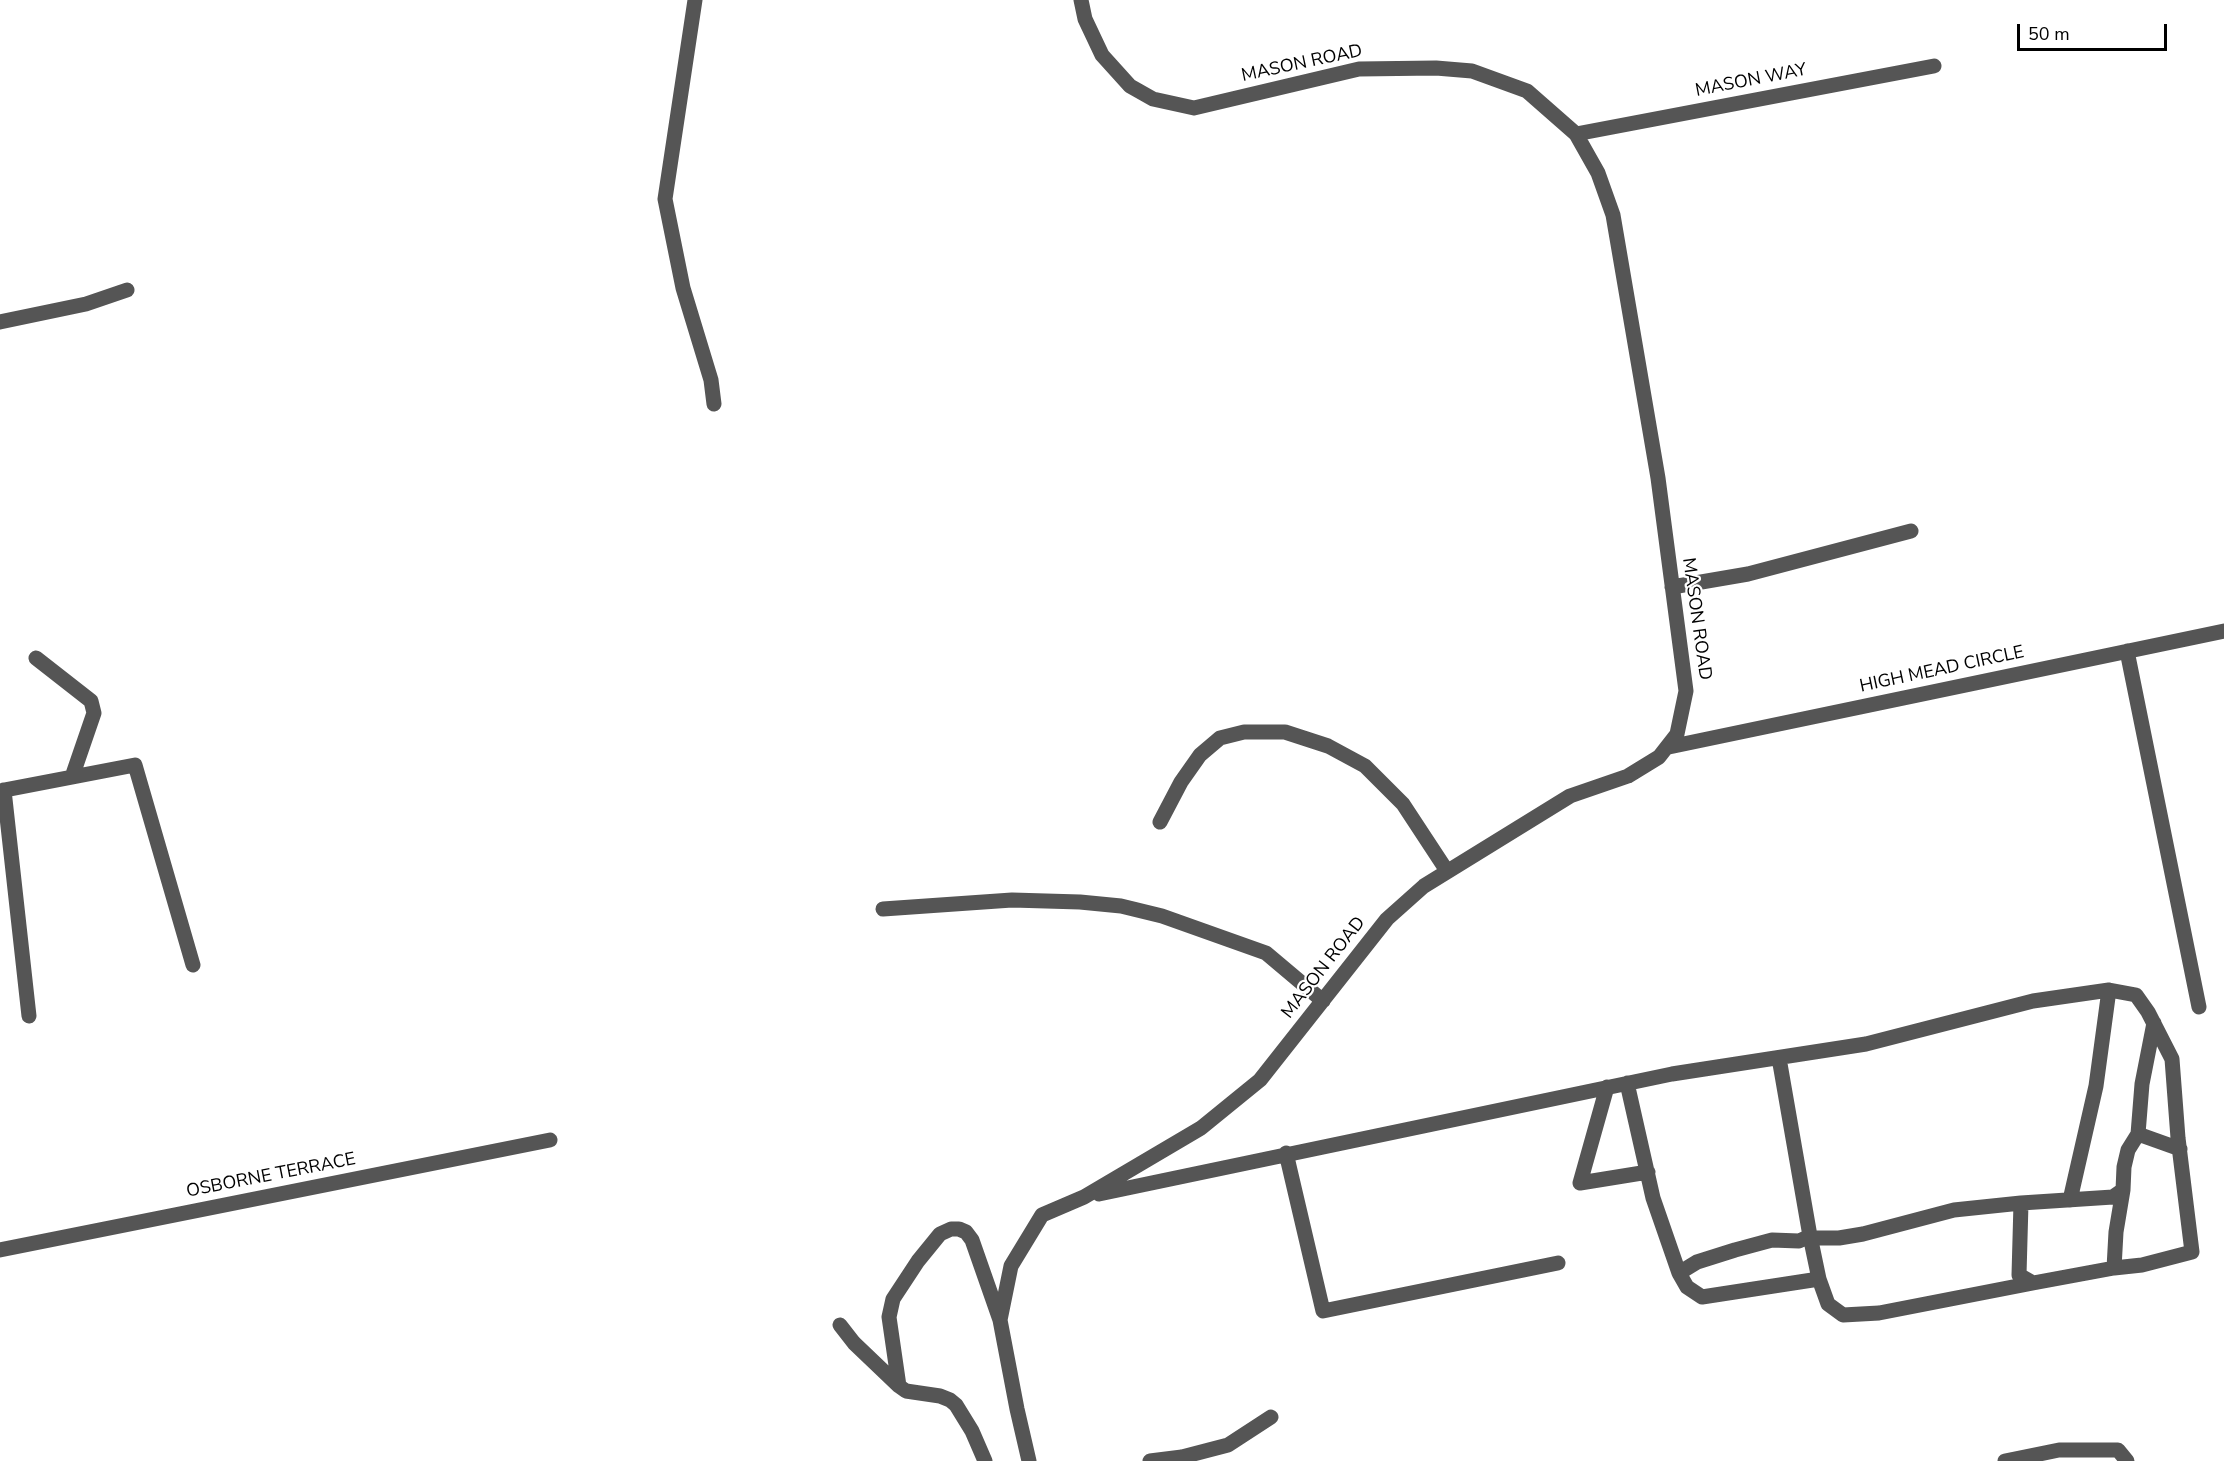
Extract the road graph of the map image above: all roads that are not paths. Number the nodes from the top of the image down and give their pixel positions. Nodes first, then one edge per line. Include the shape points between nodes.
1 (695, 0) edge
2 (1081, 0) edge
3 (1934, 66) dead end
4 (1576, 134) junction
5 (127, 290) dead end
6 (0, 322) edge
7 (714, 404) dead end
8 (1911, 531) dead end
9 (1672, 587) junction
10 (2224, 631) edge
11 (2127, 651) junction
12 (36, 658) dead end
13 (1669, 747) junction
14 (72, 777) junction
15 (2, 790) edge
16 (1160, 822) dead end
17 (1447, 871) junction
18 (883, 909) dead end
19 (193, 965) dead end
20 (2109, 990) junction
21 (1323, 1001) junction
22 (2199, 1007) dead end
23 (29, 1016) dead end
24 (2154, 1023) junction
25 (1779, 1058) junction
26 (1627, 1083) junction
27 (1607, 1087) junction
28 (2138, 1134) junction
29 (550, 1140) dead end
30 (2180, 1149) junction
31 (1286, 1153) junction
32 (1648, 1172) junction
33 (2123, 1190) junction
34 (1084, 1197) junction
35 (2070, 1200) junction
36 (2020, 1203) junction
37 (1810, 1236) junction
38 (0, 1250) edge
39 (1558, 1263) dead end
40 (2114, 1268) junction
41 (1679, 1273) junction
42 (1819, 1279) junction
43 (2033, 1284) junction
44 (1000, 1320) junction
45 (840, 1325) dead end
46 (899, 1386) junction
47 (1270, 1418) dead end
48 (985, 1461) edge
49 (1029, 1461) edge
50 (1150, 1461) edge
51 (2006, 1461) edge
52 (2127, 1461) edge

1 - 7 street via 665,200 683,288 711,380
2 - 4 street, MASON ROAD via 1085,19 1102,55 1130,86 1153,99 1194,108 1359,69 1436,68 1472,71 1527,91
3 - 4 street, MASON WAY
4 - 9 street, MASON ROAD via 1598,173 1613,215 1658,478
5 - 6 street via 86,304
8 - 9 street via 1748,574
9 - 13 street, MASON ROAD via 1686,691 1677,734
10 - 11 street, HIGH MEAD CIRCLE
11 - 13 street, HIGH MEAD CIRCLE
11 - 22 street
12 - 14 street via 91,701 94,713
13 - 17 street, MASON ROAD via 1628,777 1570,796
14 - 15 street
14 - 19 street via 135,765
15 - 23 street
16 - 17 street via 1180,782 1200,755 1220,738 1244,732 1285,732 1328,746 1365,766 1403,804
17 - 21 street, MASON ROAD via 1387,918
18 - 21 street via 1012,900 1121,906 1162,916 1266,953
20 - 24 street via 2136,995
20 - 25 street via 2033,1001 1866,1044
20 - 35 street via 2096,1086
21 - 34 street, MASON ROAD via 1260,1080 1201,1128
24 - 28 street via 2142,1084
24 - 30 street via 2172,1059
25 - 26 street
25 - 37 street
26 - 27 street
26 - 32 street
27 - 31 street
27 - 32 street via 1580,1183
28 - 30 street
28 - 33 street via 2128,1150
29 - 38 street, OSBORNE TERRACE
30 - 40 street via 2192,1252
31 - 34 street
31 - 39 street via 1323,1311
32 - 41 street
33 - 35 street via 2114,1197
33 - 40 street
34 - 44 street, MASON ROAD via 1042,1215 1011,1266
35 - 36 street
36 - 37 street via 1954,1210 1839,1238
36 - 43 street via 2019,1275
37 - 41 street via 1799,1241 1772,1240 1735,1250 1697,1262
37 - 42 street
40 - 43 street
41 - 42 street via 1687,1287 1702,1297
42 - 43 street via 1828,1304 1843,1315 1879,1313
44 - 46 street via 972,1240 959,1229 940,1234 893,1299 889,1317
44 - 49 street, MASON ROAD
45 - 46 street
46 - 48 street via 940,1396 956,1405
47 - 50 street via 1228,1445
51 - 52 street via 2059,1450 2118,1450

